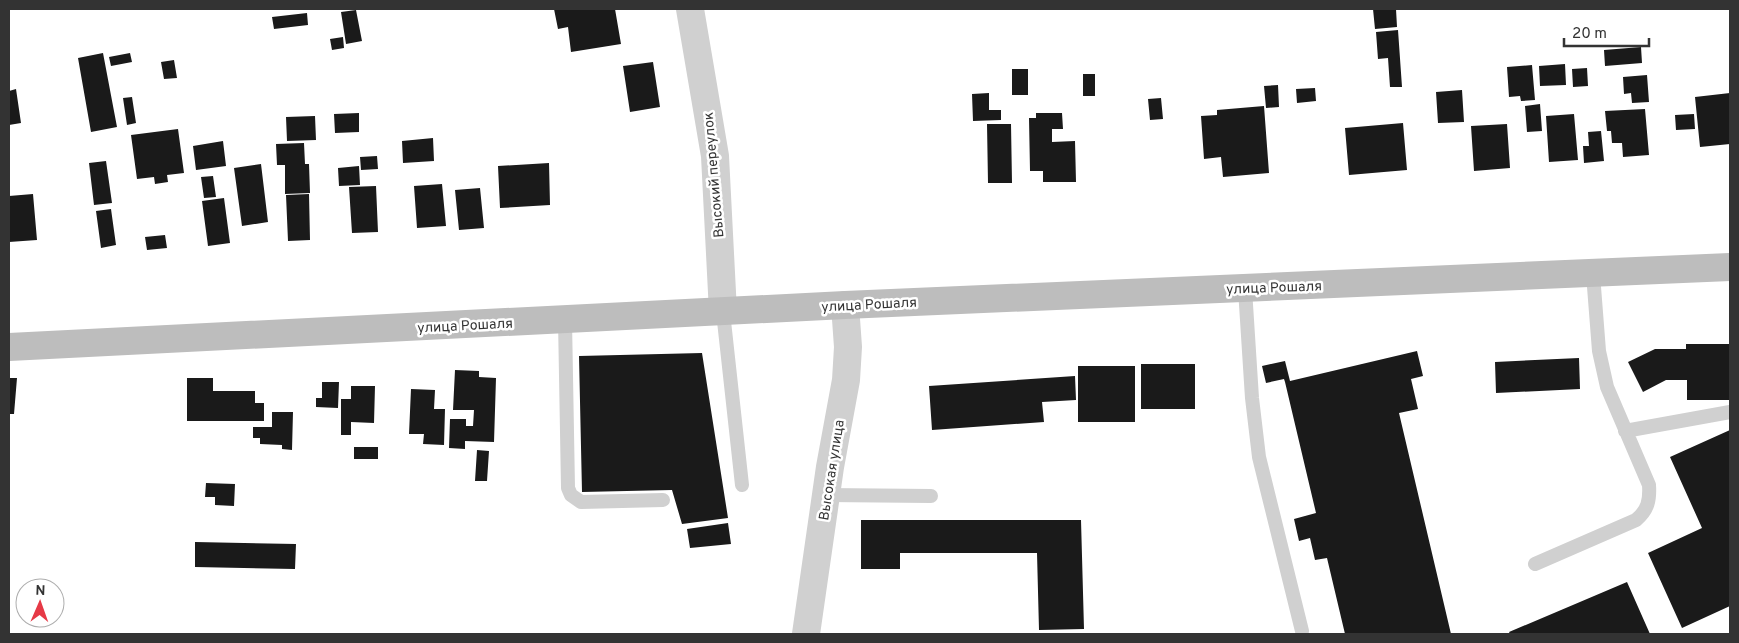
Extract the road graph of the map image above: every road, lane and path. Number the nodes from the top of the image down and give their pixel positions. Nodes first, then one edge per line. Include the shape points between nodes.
1 (690, 9) edge
2 (1730, 267) edge
3 (1594, 274) junction
4 (1245, 288) junction
5 (845, 305) junction
6 (723, 312) junction
7 (566, 320) junction
8 (9, 347) edge
9 (1730, 412) edge
10 (1625, 431) junction
11 (742, 485) dead end
12 (826, 495) junction
13 (931, 496) dead end
14 (663, 500) dead end
15 (1535, 564) dead end
16 (1302, 631) dead end
17 (806, 634) edge

1 - 6 street, Высокий переулок via 714,156
2 - 3 main road, улица Рошаля
3 - 4 main road, улица Рошаля
3 - 10 lane via 1602,368 1606,387
4 - 5 main road, улица Рошаля
4 - 16 lane via 1259,458
5 - 6 main road, улица Рошаля
5 - 12 street, Высокая улица via 846,380
6 - 7 main road, улица Рошаля
6 - 11 lane
7 - 8 main road, улица Рошаля
7 - 14 lane via 568,488 571,495 581,502
9 - 10 lane
10 - 15 lane via 1649,485 1650,497 1645,512 1636,520
12 - 13 lane
12 - 17 street, Высокая улица

